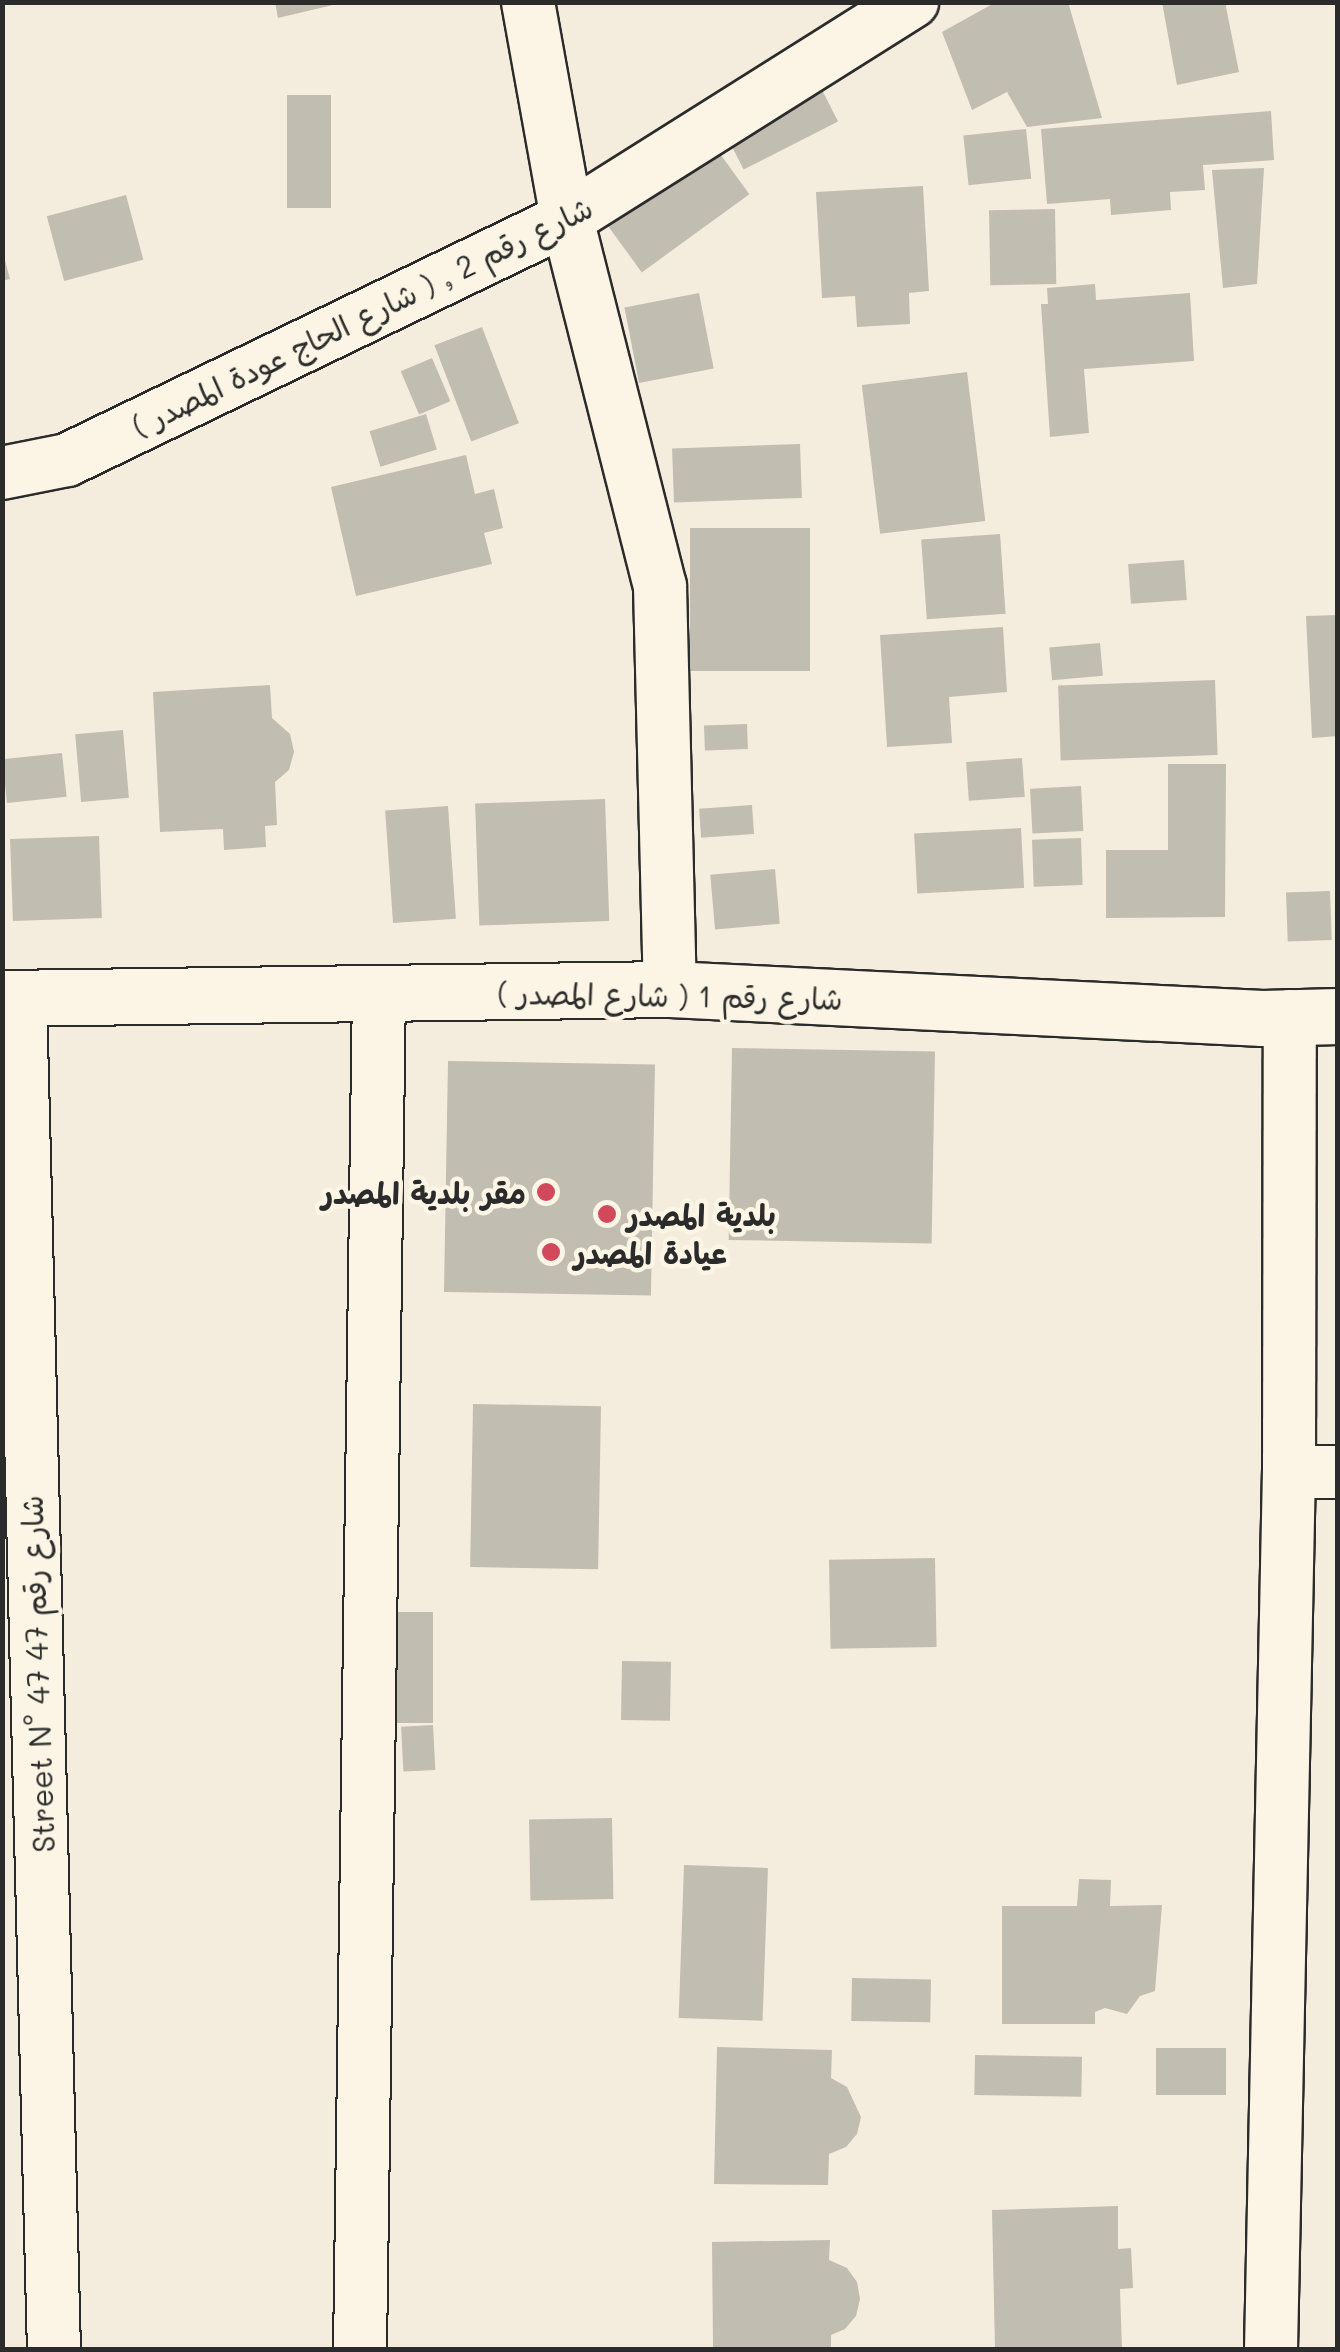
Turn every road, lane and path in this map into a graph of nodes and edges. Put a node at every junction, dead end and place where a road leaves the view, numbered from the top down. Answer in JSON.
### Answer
{"nodes":[{"id":1,"x":528,"y":2,"type":"edge"},
{"id":2,"x":912,"y":2,"type":"edge"},
{"id":3,"x":567,"y":220,"type":"junction"},
{"id":4,"x":2,"y":473,"type":"edge"},
{"id":5,"x":670,"y":989,"type":"junction"},
{"id":6,"x":379,"y":992,"type":"junction"},
{"id":7,"x":11,"y":998,"type":"edge"},
{"id":8,"x":1314,"y":1016,"type":"edge"},
{"id":9,"x":1314,"y":1472,"type":"edge"},
{"id":10,"x":54,"y":2350,"type":"edge"},
{"id":11,"x":360,"y":2350,"type":"edge"},
{"id":12,"x":1271,"y":2350,"type":"edge"}],
"edges":[{"from":1,"to":3,"type":"street"},
{"from":2,"to":3,"type":"street","name":"شارع رقم 2 , ( شارع الحاج عودة المصدر )"},
{"from":3,"to":4,"type":"street","name":"شارع رقم 2 , ( شارع الحاج عودة المصدر )"},
{"from":3,"to":5,"type":"street"},
{"from":5,"to":6,"type":"street","name":"شارع رقم 1 ( شارع المصدر )"},
{"from":5,"to":8,"type":"street","name":"شارع رقم 1 ( شارع المصدر )"},
{"from":6,"to":7,"type":"street","name":"شارع رقم 1 ( شارع المصدر )"},
{"from":6,"to":11,"type":"street"},
{"from":7,"to":10,"type":"street","name":"Street N° 47 شارع رقم 47"},
{"from":8,"to":9,"type":"street"},
{"from":9,"to":12,"type":"street"}]}
